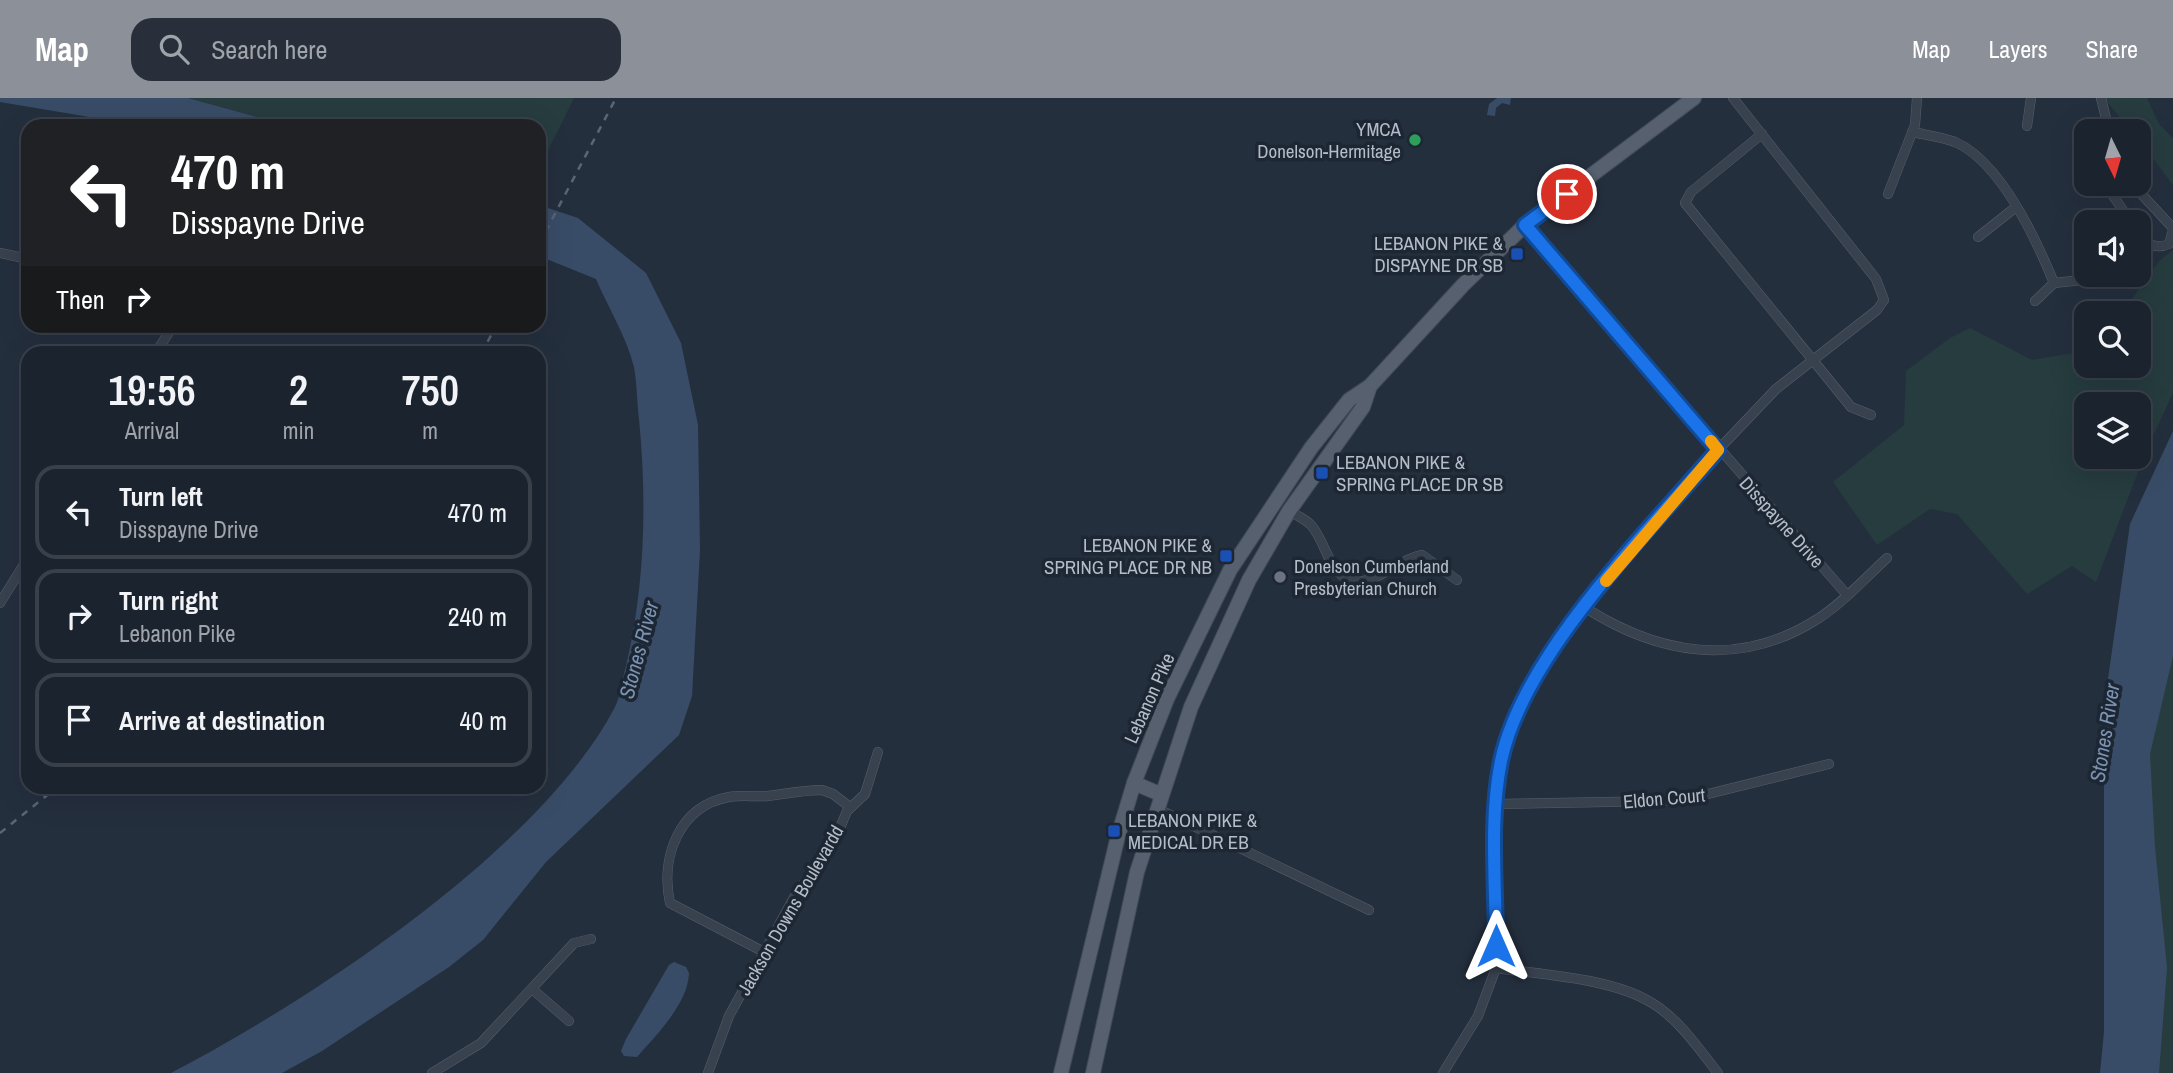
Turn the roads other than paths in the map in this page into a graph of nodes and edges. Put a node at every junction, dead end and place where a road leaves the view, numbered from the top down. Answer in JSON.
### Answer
{"nodes":[{"id":1,"x":1694,"y":98,"type":"edge"},
{"id":2,"x":1734,"y":98,"type":"edge"},
{"id":3,"x":1917,"y":98,"type":"edge"},
{"id":4,"x":2031,"y":98,"type":"edge"},
{"id":5,"x":2101,"y":98,"type":"edge"},
{"id":6,"x":2106,"y":119,"type":"edge"},
{"id":7,"x":2027,"y":126,"type":"dead end"},
{"id":8,"x":1912,"y":132,"type":"junction"},
{"id":9,"x":1762,"y":134,"type":"junction"},
{"id":10,"x":1888,"y":194,"type":"dead end"},
{"id":11,"x":2143,"y":196,"type":"edge"},
{"id":12,"x":2016,"y":207,"type":"junction"},
{"id":13,"x":1525,"y":225,"type":"junction"},
{"id":14,"x":2173,"y":229,"type":"edge"},
{"id":15,"x":1978,"y":237,"type":"dead end"},
{"id":16,"x":2151,"y":245,"type":"edge"},
{"id":17,"x":0,"y":253,"type":"edge"},
{"id":18,"x":21,"y":258,"type":"edge"},
{"id":19,"x":2074,"y":281,"type":"edge"},
{"id":20,"x":2054,"y":283,"type":"junction"},
{"id":21,"x":2035,"y":301,"type":"dead end"},
{"id":22,"x":1812,"y":360,"type":"junction"},
{"id":23,"x":1370,"y":386,"type":"junction"},
{"id":24,"x":1871,"y":415,"type":"dead end"},
{"id":25,"x":1718,"y":450,"type":"junction"},
{"id":26,"x":1289,"y":511,"type":"junction"},
{"id":27,"x":1887,"y":558,"type":"dead end"},
{"id":28,"x":21,"y":569,"type":"edge"},
{"id":29,"x":1457,"y":580,"type":"dead end"},
{"id":30,"x":1847,"y":595,"type":"junction"},
{"id":31,"x":1217,"y":598,"type":"junction"},
{"id":32,"x":0,"y":603,"type":"edge"},
{"id":33,"x":1584,"y":607,"type":"junction"},
{"id":34,"x":1236,"y":608,"type":"junction"},
{"id":35,"x":878,"y":752,"type":"dead end"},
{"id":36,"x":1829,"y":764,"type":"dead end"},
{"id":37,"x":1134,"y":783,"type":"junction"},
{"id":38,"x":1160,"y":794,"type":"junction"},
{"id":39,"x":1496,"y":804,"type":"junction"},
{"id":40,"x":850,"y":807,"type":"junction"},
{"id":41,"x":1156,"y":808,"type":"junction"},
{"id":42,"x":1369,"y":910,"type":"dead end"},
{"id":43,"x":591,"y":939,"type":"dead end"},
{"id":44,"x":764,"y":952,"type":"junction"},
{"id":45,"x":1496,"y":968,"type":"junction"},
{"id":46,"x":532,"y":989,"type":"junction"},
{"id":47,"x":569,"y":1021,"type":"dead end"},
{"id":48,"x":447,"y":1070,"type":"edge"},
{"id":49,"x":432,"y":1073,"type":"edge"},
{"id":50,"x":708,"y":1073,"type":"edge"},
{"id":51,"x":1060,"y":1073,"type":"edge"},
{"id":52,"x":1093,"y":1073,"type":"edge"},
{"id":53,"x":1443,"y":1073,"type":"edge"},
{"id":54,"x":1718,"y":1073,"type":"edge"}],
"edges":[{"from":1,"to":13,"type":"main road","name":"Lebanon Pike"},
{"from":2,"to":9,"type":"street"},
{"from":3,"to":8,"type":"street"},
{"from":4,"to":7,"type":"street"},
{"from":5,"to":6,"type":"street"},
{"from":8,"to":10,"type":"street"},
{"from":8,"to":12,"type":"street"},
{"from":9,"to":22,"type":"street"},
{"from":9,"to":22,"type":"street"},
{"from":11,"to":14,"type":"street"},
{"from":12,"to":15,"type":"street"},
{"from":12,"to":20,"type":"street"},
{"from":13,"to":23,"type":"main road","name":"Lebanon Pike"},
{"from":13,"to":25,"type":"street","name":"Disspayne Drive"},
{"from":14,"to":16,"type":"street"},
{"from":17,"to":18,"type":"street"},
{"from":19,"to":20,"type":"street"},
{"from":20,"to":21,"type":"street"},
{"from":22,"to":24,"type":"street"},
{"from":22,"to":25,"type":"street"},
{"from":23,"to":26,"type":"main road","name":"Lebanon Pike"},
{"from":23,"to":31,"type":"main road","name":"Lebanon Pike"},
{"from":25,"to":30,"type":"street","name":"Disspayne Drive"},
{"from":25,"to":33,"type":"street"},
{"from":26,"to":29,"type":"street"},
{"from":26,"to":34,"type":"main road","name":"Lebanon Pike"},
{"from":27,"to":30,"type":"street"},
{"from":28,"to":32,"type":"street"},
{"from":30,"to":33,"type":"street"},
{"from":31,"to":34,"type":"main road"},
{"from":31,"to":37,"type":"main road","name":"Lebanon Pike"},
{"from":33,"to":39,"type":"street"},
{"from":34,"to":38,"type":"main road","name":"Lebanon Pike"},
{"from":35,"to":40,"type":"street","name":"Jackson Downs Boulevardd"},
{"from":36,"to":39,"type":"street","name":"Eldon Court"},
{"from":37,"to":38,"type":"main road"},
{"from":37,"to":51,"type":"main road","name":"Lebanon Pike"},
{"from":38,"to":41,"type":"main road","name":"Lebanon Pike"},
{"from":39,"to":45,"type":"street"},
{"from":40,"to":44,"type":"street","name":"Jackson Downs Boulevardd"},
{"from":40,"to":44,"type":"street"},
{"from":41,"to":42,"type":"street"},
{"from":41,"to":52,"type":"main road","name":"Lebanon Pike"},
{"from":43,"to":46,"type":"street"},
{"from":44,"to":50,"type":"street","name":"Jackson Downs Boulevardd"},
{"from":45,"to":53,"type":"street"},
{"from":45,"to":54,"type":"street"},
{"from":46,"to":47,"type":"street"},
{"from":46,"to":48,"type":"street"},
{"from":48,"to":49,"type":"street"}]}
